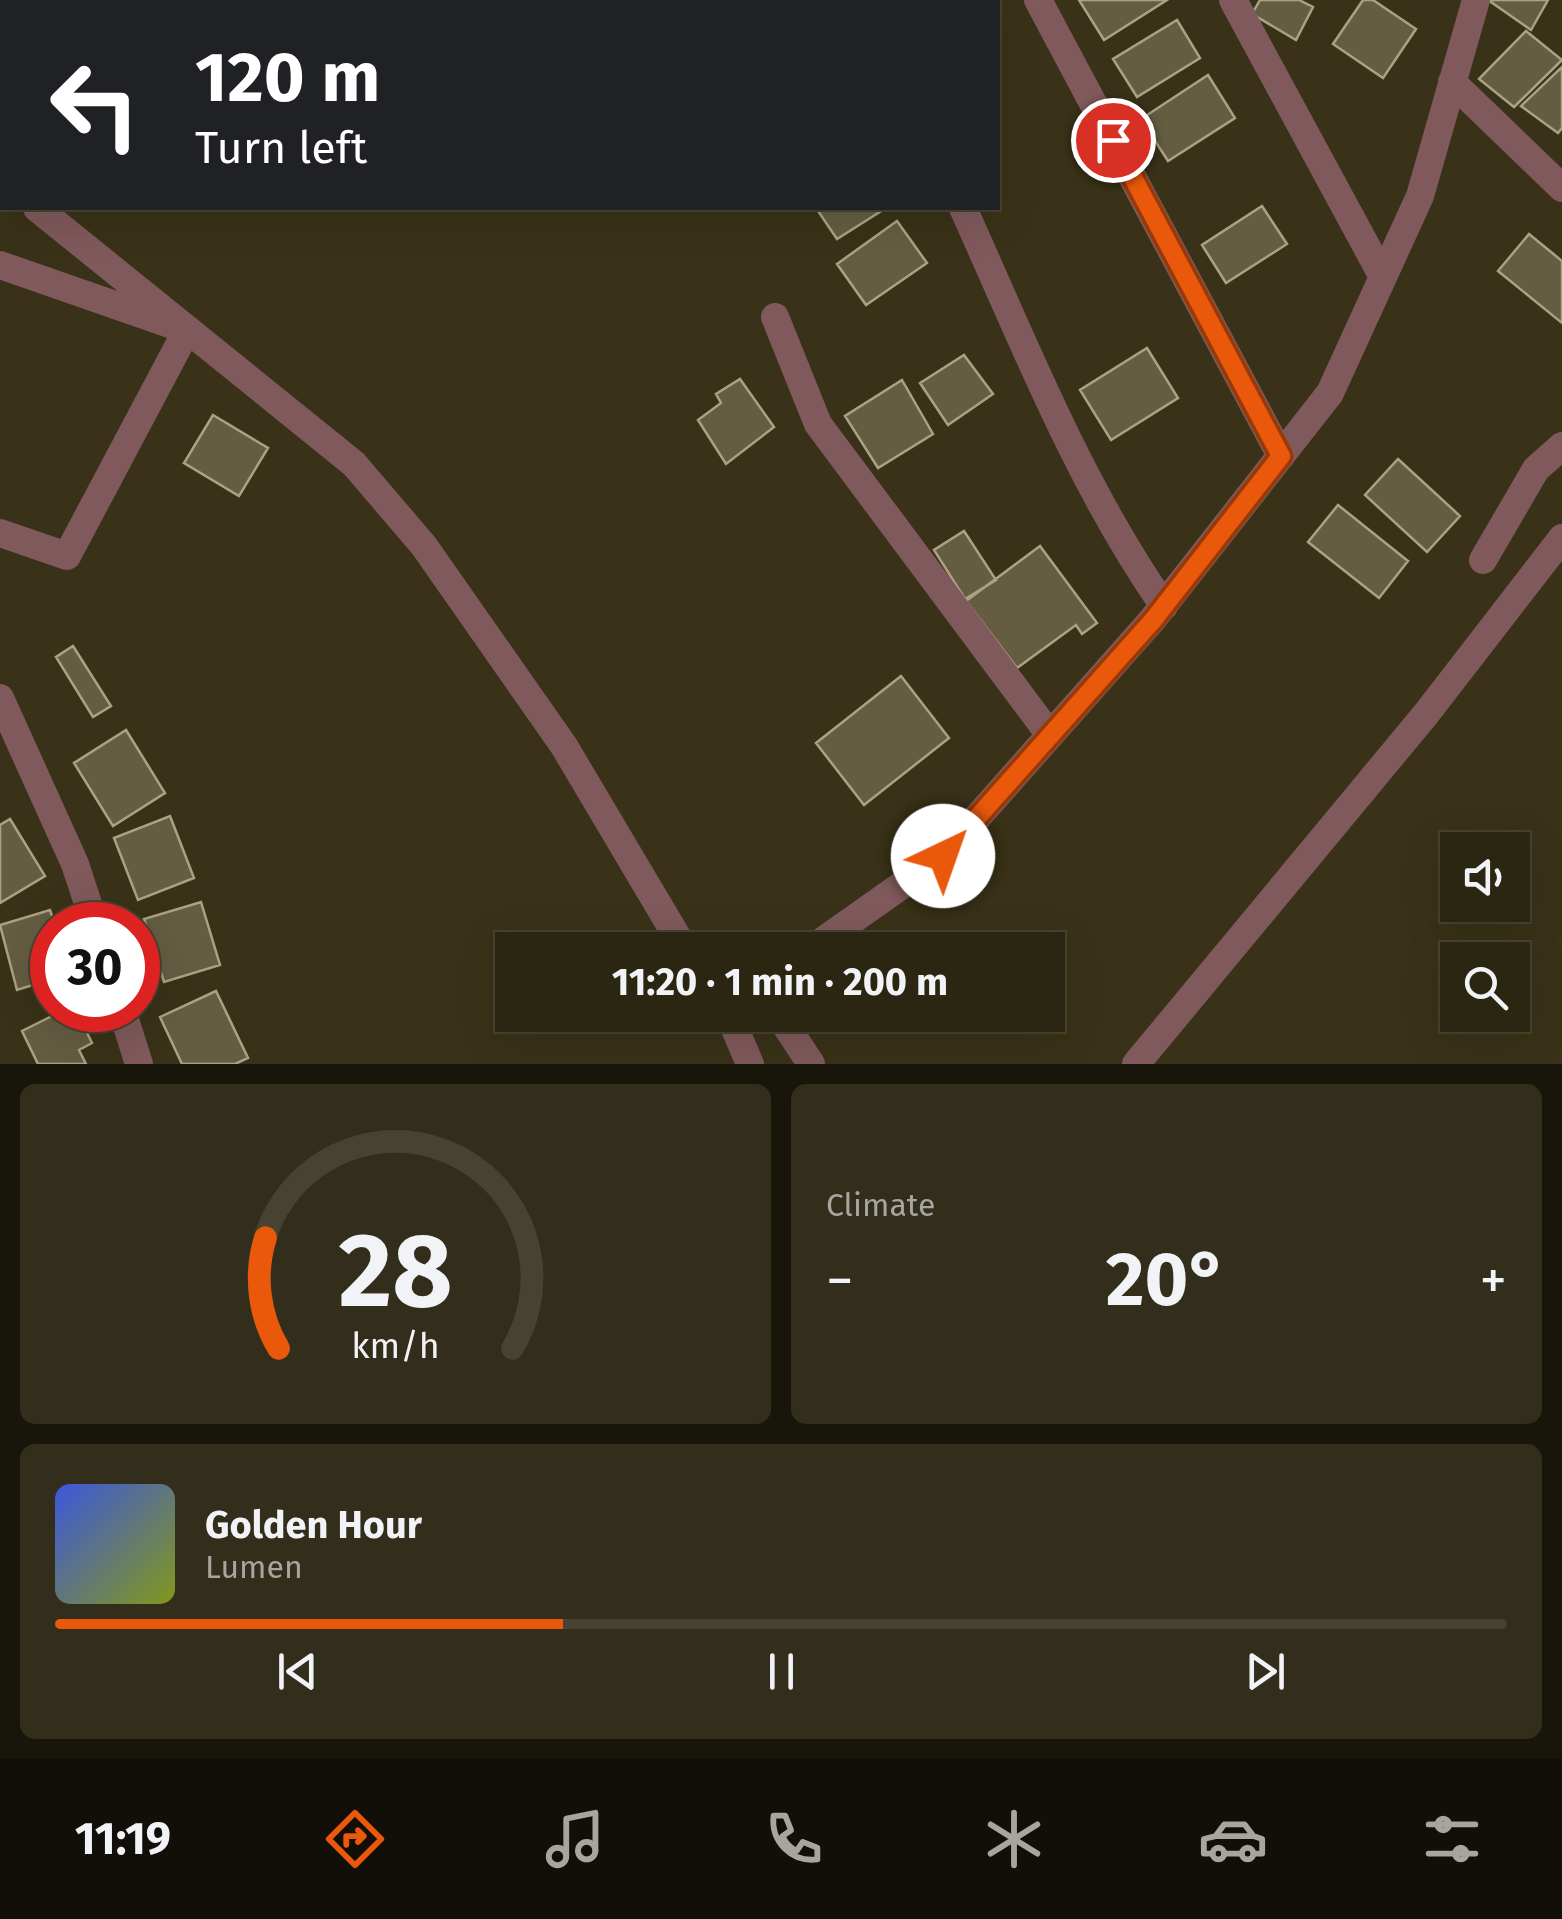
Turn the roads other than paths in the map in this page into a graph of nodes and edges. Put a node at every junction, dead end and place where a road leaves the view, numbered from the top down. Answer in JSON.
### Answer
{"nodes":[{"id":1,"x":1038,"y":0,"type":"edge"},
{"id":2,"x":1233,"y":0,"type":"edge"},
{"id":3,"x":1476,"y":0,"type":"edge"},
{"id":4,"x":1452,"y":82,"type":"junction"},
{"id":5,"x":1562,"y":188,"type":"edge"},
{"id":6,"x":42,"y":210,"type":"edge"},
{"id":7,"x":964,"y":210,"type":"edge"},
{"id":8,"x":0,"y":265,"type":"edge"},
{"id":9,"x":1383,"y":277,"type":"junction"},
{"id":10,"x":775,"y":317,"type":"dead end"},
{"id":11,"x":187,"y":330,"type":"junction"},
{"id":12,"x":1562,"y":446,"type":"edge"},
{"id":13,"x":1281,"y":456,"type":"junction"},
{"id":14,"x":0,"y":533,"type":"edge"},
{"id":15,"x":1562,"y":538,"type":"edge"},
{"id":16,"x":1483,"y":560,"type":"dead end"},
{"id":17,"x":1164,"y":606,"type":"junction"},
{"id":18,"x":0,"y":698,"type":"edge"},
{"id":19,"x":1050,"y":735,"type":"junction"},
{"id":20,"x":88,"y":902,"type":"edge"},
{"id":21,"x":674,"y":932,"type":"edge"},
{"id":22,"x":835,"y":932,"type":"edge"},
{"id":23,"x":129,"y":1032,"type":"edge"},
{"id":24,"x":736,"y":1032,"type":"edge"},
{"id":25,"x":789,"y":1032,"type":"edge"},
{"id":26,"x":139,"y":1064,"type":"edge"},
{"id":27,"x":750,"y":1064,"type":"edge"},
{"id":28,"x":810,"y":1064,"type":"edge"},
{"id":29,"x":1136,"y":1064,"type":"edge"}],
"edges":[{"from":1,"to":13,"type":"street"},
{"from":2,"to":9,"type":"street"},
{"from":3,"to":4,"type":"street"},
{"from":4,"to":5,"type":"street"},
{"from":4,"to":9,"type":"street"},
{"from":6,"to":11,"type":"street"},
{"from":7,"to":17,"type":"street"},
{"from":8,"to":11,"type":"street"},
{"from":9,"to":13,"type":"street"},
{"from":10,"to":19,"type":"street"},
{"from":11,"to":14,"type":"street"},
{"from":11,"to":21,"type":"street"},
{"from":12,"to":16,"type":"street"},
{"from":13,"to":17,"type":"street"},
{"from":15,"to":29,"type":"street"},
{"from":17,"to":19,"type":"street"},
{"from":18,"to":20,"type":"street"},
{"from":19,"to":22,"type":"street"},
{"from":23,"to":26,"type":"street"},
{"from":24,"to":27,"type":"street"},
{"from":25,"to":28,"type":"street"}]}
